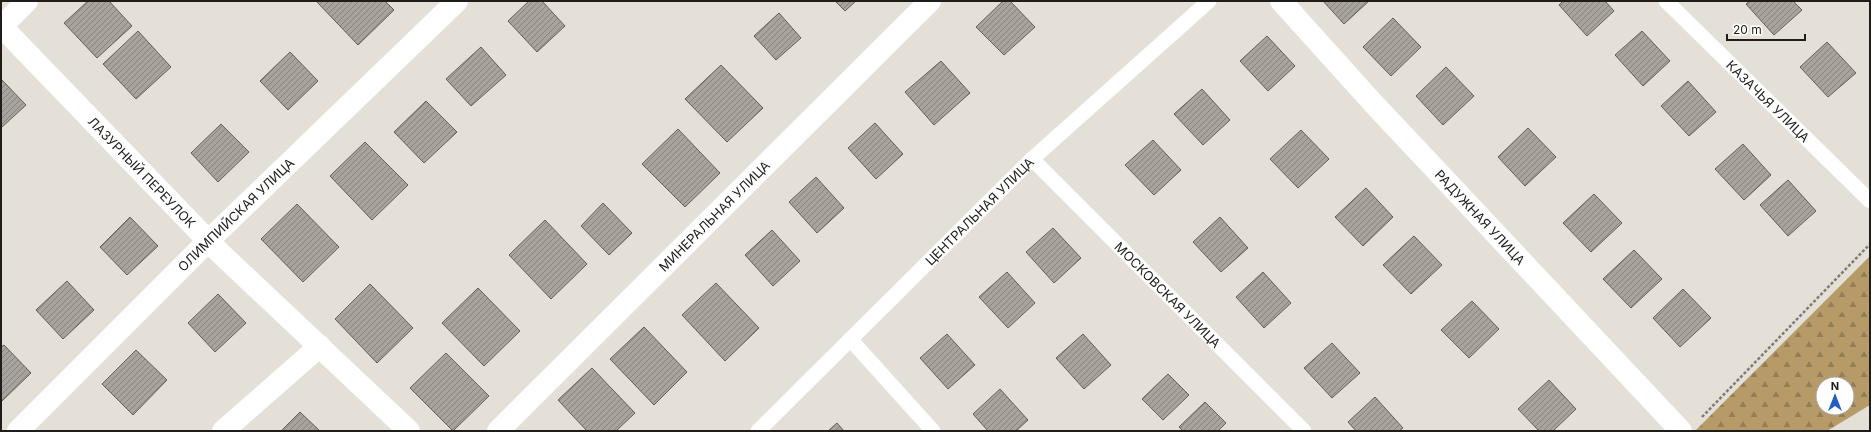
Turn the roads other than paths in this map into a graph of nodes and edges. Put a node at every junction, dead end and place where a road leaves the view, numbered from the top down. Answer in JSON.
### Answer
{"nodes":[{"id":1,"x":27,"y":1,"type":"edge"},
{"id":2,"x":457,"y":1,"type":"edge"},
{"id":3,"x":930,"y":1,"type":"edge"},
{"id":4,"x":1209,"y":1,"type":"edge"},
{"id":5,"x":1281,"y":1,"type":"edge"},
{"id":6,"x":1666,"y":1,"type":"edge"},
{"id":7,"x":1,"y":26,"type":"edge"},
{"id":8,"x":1032,"y":159,"type":"junction"},
{"id":9,"x":1870,"y":201,"type":"edge"},
{"id":10,"x":208,"y":241,"type":"junction"},
{"id":11,"x":850,"y":339,"type":"junction"},
{"id":12,"x":320,"y":346,"type":"junction"},
{"id":13,"x":18,"y":431,"type":"edge"},
{"id":14,"x":223,"y":431,"type":"edge"},
{"id":15,"x":409,"y":431,"type":"edge"},
{"id":16,"x":498,"y":431,"type":"edge"},
{"id":17,"x":758,"y":431,"type":"edge"},
{"id":18,"x":933,"y":431,"type":"edge"},
{"id":19,"x":1304,"y":431,"type":"edge"},
{"id":20,"x":1681,"y":431,"type":"edge"}],
"edges":[{"from":1,"to":7,"type":"street"},
{"from":2,"to":10,"type":"street","name":"ОЛИМПИЙСКАЯ УЛИЦА"},
{"from":3,"to":16,"type":"street","name":"МИНЕРАЛЬНАЯ УЛИЦА"},
{"from":4,"to":8,"type":"lane","name":"ЦЕНТРАЛЬНАЯ УЛИЦА"},
{"from":5,"to":20,"type":"street","name":"РАДУЖНАЯ УЛИЦА"},
{"from":6,"to":9,"type":"lane","name":"КАЗАЧЬЯ УЛИЦА"},
{"from":7,"to":10,"type":"street","name":"ЛАЗУРНЫЙ ПЕРЕУЛОК"},
{"from":8,"to":11,"type":"lane","name":"ЦЕНТРАЛЬНАЯ УЛИЦА"},
{"from":8,"to":19,"type":"lane","name":"МОСКОВСКАЯ УЛИЦА"},
{"from":10,"to":12,"type":"street","name":"ЛАЗУРНЫЙ ПЕРЕУЛОК"},
{"from":10,"to":13,"type":"street","name":"ОЛИМПИЙСКАЯ УЛИЦА"},
{"from":11,"to":17,"type":"lane","name":"ЦЕНТРАЛЬНАЯ УЛИЦА"},
{"from":11,"to":18,"type":"lane"},
{"from":12,"to":14,"type":"street"},
{"from":12,"to":15,"type":"street","name":"ЛАЗУРНЫЙ ПЕРЕУЛОК"}]}
